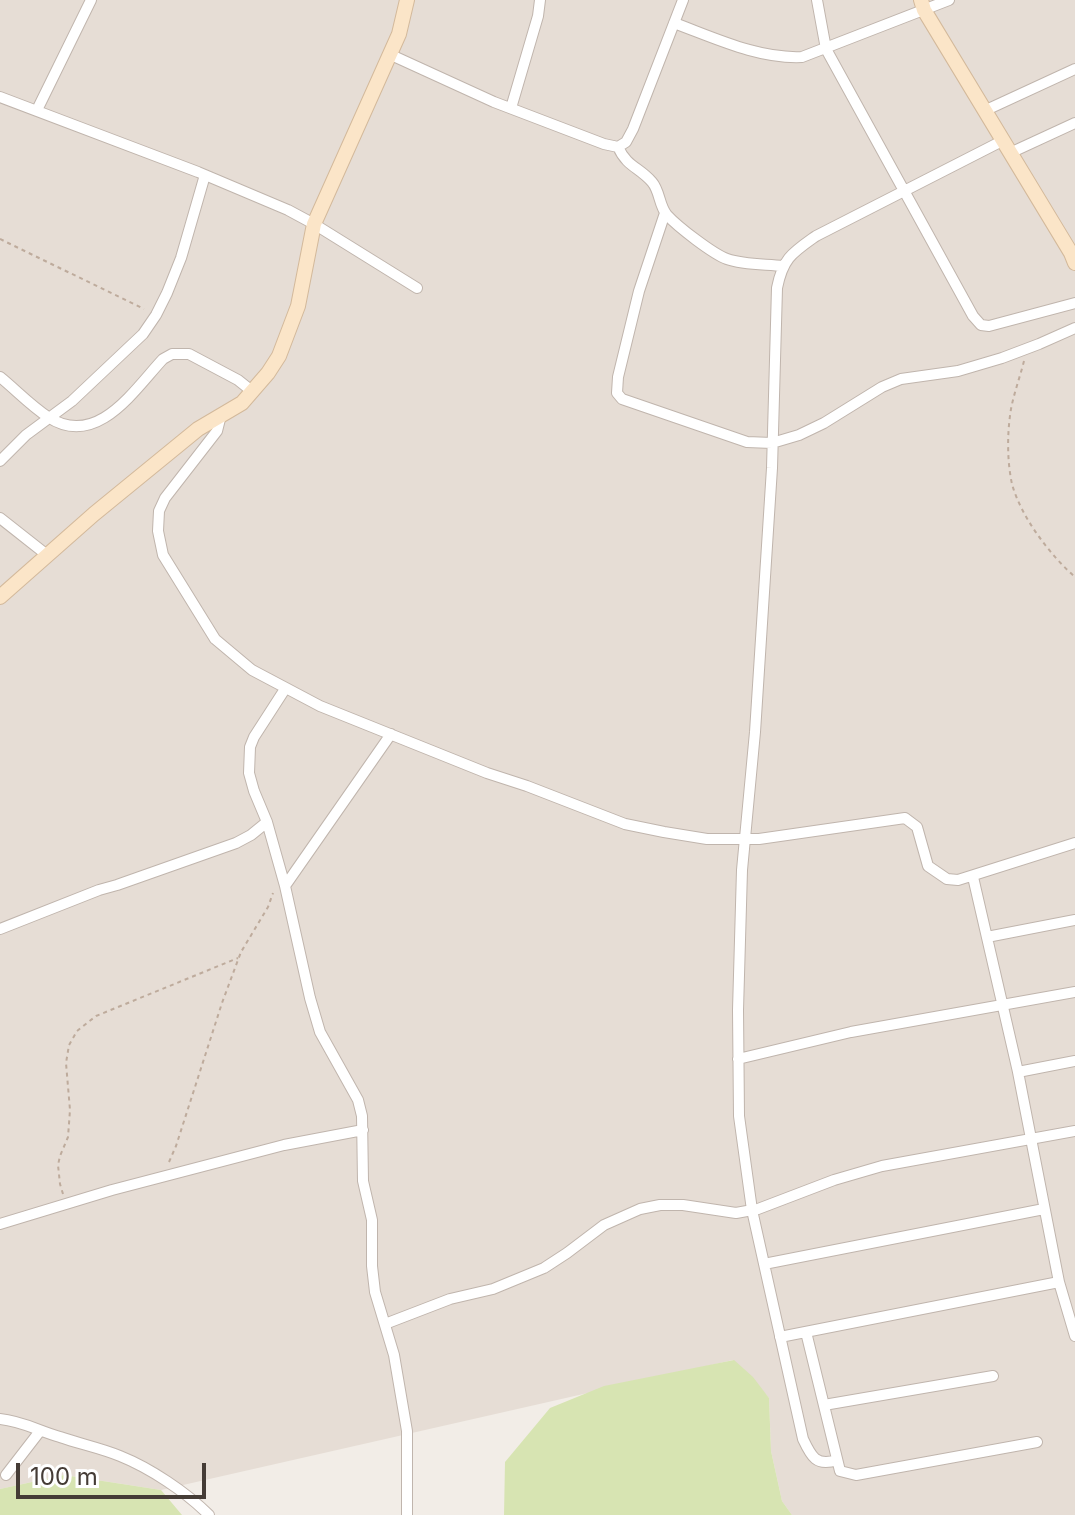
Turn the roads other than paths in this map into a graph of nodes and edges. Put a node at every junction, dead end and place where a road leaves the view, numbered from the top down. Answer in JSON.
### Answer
{"nodes":[{"id":1,"x":91,"y":0,"type":"edge"},
{"id":2,"x":407,"y":0,"type":"edge"},
{"id":3,"x":540,"y":0,"type":"edge"},
{"id":4,"x":683,"y":0,"type":"edge"},
{"id":5,"x":817,"y":0,"type":"edge"},
{"id":6,"x":949,"y":0,"type":"edge"},
{"id":7,"x":922,"y":5,"type":"edge"},
{"id":8,"x":674,"y":23,"type":"junction"},
{"id":9,"x":826,"y":49,"type":"junction"},
{"id":10,"x":389,"y":54,"type":"junction"},
{"id":11,"x":1075,"y":69,"type":"edge"},
{"id":12,"x":0,"y":97,"type":"edge"},
{"id":13,"x":511,"y":108,"type":"junction"},
{"id":14,"x":37,"y":110,"type":"junction"},
{"id":15,"x":984,"y":111,"type":"junction"},
{"id":16,"x":1075,"y":123,"type":"edge"},
{"id":17,"x":618,"y":147,"type":"junction"},
{"id":18,"x":1006,"y":147,"type":"junction"},
{"id":19,"x":205,"y":175,"type":"junction"},
{"id":20,"x":904,"y":191,"type":"junction"},
{"id":21,"x":665,"y":213,"type":"junction"},
{"id":22,"x":314,"y":224,"type":"junction"},
{"id":23,"x":1075,"y":263,"type":"edge"},
{"id":24,"x":783,"y":266,"type":"junction"},
{"id":25,"x":417,"y":288,"type":"dead end"},
{"id":26,"x":1075,"y":303,"type":"edge"},
{"id":27,"x":1075,"y":328,"type":"edge"},
{"id":28,"x":0,"y":377,"type":"edge"},
{"id":29,"x":253,"y":392,"type":"junction"},
{"id":30,"x":221,"y":415,"type":"junction"},
{"id":31,"x":49,"y":418,"type":"junction"},
{"id":32,"x":772,"y":443,"type":"junction"},
{"id":33,"x":0,"y":461,"type":"edge"},
{"id":34,"x":0,"y":518,"type":"edge"},
{"id":35,"x":47,"y":555,"type":"junction"},
{"id":36,"x":0,"y":597,"type":"edge"},
{"id":37,"x":285,"y":689,"type":"junction"},
{"id":38,"x":391,"y":734,"type":"junction"},
{"id":39,"x":267,"y":822,"type":"junction"},
{"id":40,"x":746,"y":839,"type":"junction"},
{"id":41,"x":1075,"y":843,"type":"edge"},
{"id":42,"x":973,"y":877,"type":"junction"},
{"id":43,"x":285,"y":886,"type":"junction"},
{"id":44,"x":1075,"y":920,"type":"edge"},
{"id":45,"x":0,"y":929,"type":"edge"},
{"id":46,"x":987,"y":937,"type":"junction"},
{"id":47,"x":1075,"y":992,"type":"edge"},
{"id":48,"x":1002,"y":1005,"type":"junction"},
{"id":49,"x":738,"y":1059,"type":"junction"},
{"id":50,"x":1075,"y":1061,"type":"edge"},
{"id":51,"x":1018,"y":1072,"type":"junction"},
{"id":52,"x":363,"y":1130,"type":"junction"},
{"id":53,"x":1075,"y":1131,"type":"edge"},
{"id":54,"x":1031,"y":1139,"type":"junction"},
{"id":55,"x":1044,"y":1209,"type":"junction"},
{"id":56,"x":752,"y":1210,"type":"junction"},
{"id":57,"x":0,"y":1224,"type":"edge"},
{"id":58,"x":764,"y":1264,"type":"junction"},
{"id":59,"x":1059,"y":1282,"type":"junction"},
{"id":60,"x":385,"y":1324,"type":"junction"},
{"id":61,"x":806,"y":1332,"type":"junction"},
{"id":62,"x":1075,"y":1336,"type":"edge"},
{"id":63,"x":780,"y":1337,"type":"junction"},
{"id":64,"x":993,"y":1376,"type":"dead end"},
{"id":65,"x":824,"y":1405,"type":"junction"},
{"id":66,"x":0,"y":1419,"type":"edge"},
{"id":67,"x":40,"y":1431,"type":"junction"},
{"id":68,"x":1037,"y":1442,"type":"dead end"},
{"id":69,"x":837,"y":1460,"type":"junction"},
{"id":70,"x":6,"y":1475,"type":"dead end"},
{"id":71,"x":209,"y":1515,"type":"edge"},
{"id":72,"x":407,"y":1515,"type":"edge"}],
"edges":[{"from":1,"to":14,"type":"street"},
{"from":2,"to":10,"type":"street"},
{"from":3,"to":13,"type":"street"},
{"from":4,"to":8,"type":"street"},
{"from":5,"to":9,"type":"street"},
{"from":6,"to":7,"type":"street"},
{"from":7,"to":9,"type":"street"},
{"from":7,"to":15,"type":"street"},
{"from":8,"to":9,"type":"street"},
{"from":8,"to":17,"type":"street"},
{"from":9,"to":20,"type":"street"},
{"from":10,"to":13,"type":"street"},
{"from":10,"to":22,"type":"street"},
{"from":11,"to":15,"type":"street"},
{"from":12,"to":14,"type":"street"},
{"from":13,"to":17,"type":"street"},
{"from":14,"to":19,"type":"street"},
{"from":15,"to":18,"type":"street"},
{"from":16,"to":18,"type":"street"},
{"from":17,"to":21,"type":"street"},
{"from":18,"to":20,"type":"street"},
{"from":18,"to":23,"type":"street"},
{"from":19,"to":22,"type":"street"},
{"from":19,"to":31,"type":"street"},
{"from":20,"to":24,"type":"street"},
{"from":20,"to":26,"type":"street"},
{"from":21,"to":24,"type":"street"},
{"from":21,"to":32,"type":"street"},
{"from":22,"to":25,"type":"street"},
{"from":22,"to":29,"type":"street"},
{"from":24,"to":32,"type":"street"},
{"from":27,"to":32,"type":"street"},
{"from":28,"to":31,"type":"street"},
{"from":29,"to":30,"type":"street"},
{"from":29,"to":31,"type":"street"},
{"from":30,"to":35,"type":"street"},
{"from":30,"to":37,"type":"street"},
{"from":31,"to":33,"type":"street"},
{"from":32,"to":40,"type":"street"},
{"from":34,"to":35,"type":"street"},
{"from":35,"to":36,"type":"street"},
{"from":37,"to":38,"type":"street"},
{"from":37,"to":39,"type":"street"},
{"from":38,"to":40,"type":"street"},
{"from":38,"to":43,"type":"street"},
{"from":39,"to":43,"type":"street"},
{"from":39,"to":45,"type":"street"},
{"from":40,"to":42,"type":"street"},
{"from":40,"to":49,"type":"street"},
{"from":41,"to":42,"type":"street"},
{"from":42,"to":46,"type":"street"},
{"from":43,"to":52,"type":"street"},
{"from":44,"to":46,"type":"street"},
{"from":46,"to":48,"type":"street"},
{"from":47,"to":48,"type":"street"},
{"from":48,"to":49,"type":"street"},
{"from":48,"to":51,"type":"street"},
{"from":49,"to":56,"type":"street"},
{"from":50,"to":51,"type":"street"},
{"from":51,"to":54,"type":"street"},
{"from":52,"to":57,"type":"street"},
{"from":52,"to":60,"type":"street"},
{"from":53,"to":54,"type":"street"},
{"from":54,"to":55,"type":"street"},
{"from":54,"to":56,"type":"street"},
{"from":55,"to":58,"type":"street"},
{"from":55,"to":59,"type":"street"},
{"from":56,"to":58,"type":"street"},
{"from":56,"to":60,"type":"street"},
{"from":58,"to":63,"type":"street"},
{"from":59,"to":61,"type":"street"},
{"from":59,"to":62,"type":"street"},
{"from":60,"to":72,"type":"street"},
{"from":61,"to":63,"type":"street"},
{"from":61,"to":65,"type":"street"},
{"from":63,"to":69,"type":"street"},
{"from":64,"to":65,"type":"street"},
{"from":65,"to":69,"type":"street"},
{"from":66,"to":67,"type":"street"},
{"from":67,"to":70,"type":"street"},
{"from":67,"to":71,"type":"street"},
{"from":68,"to":69,"type":"street"}]}
